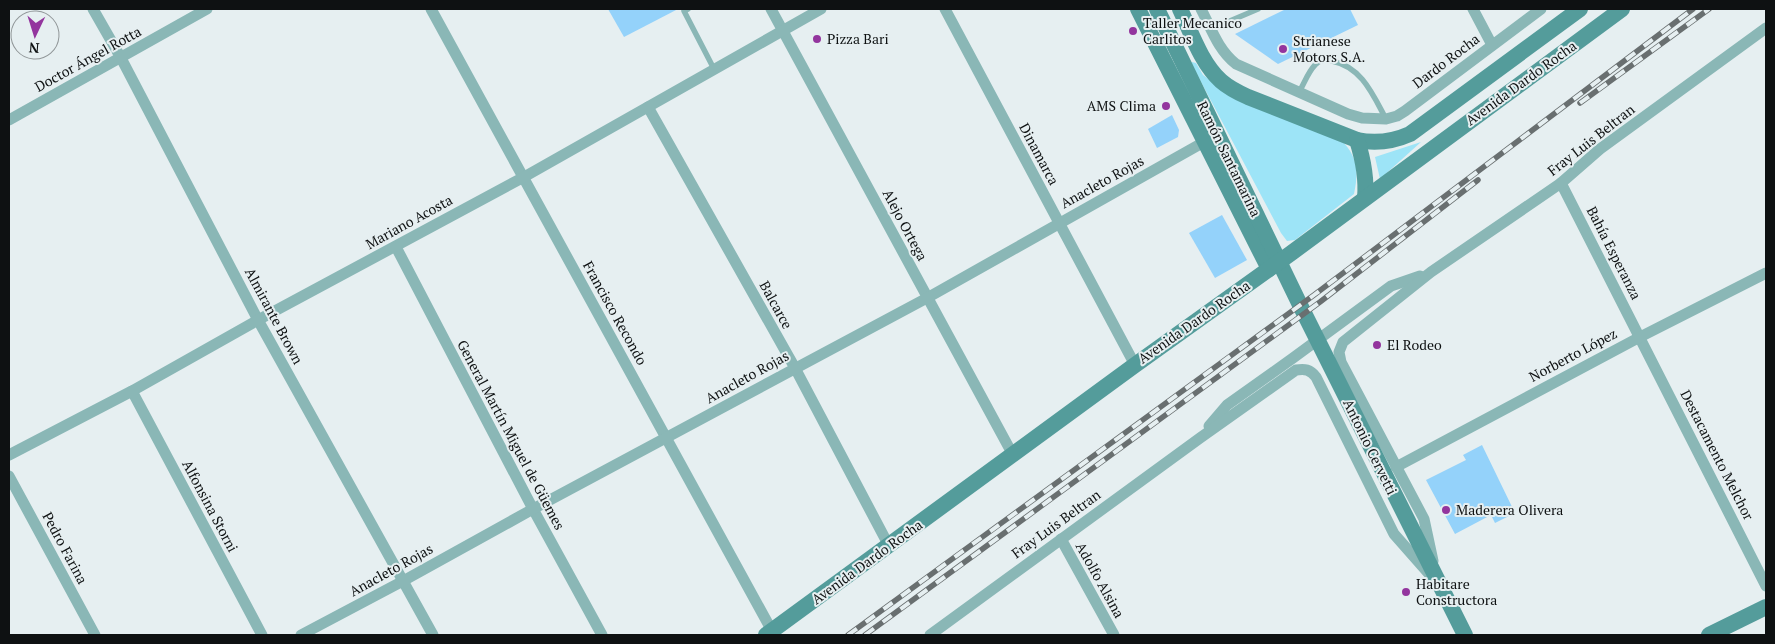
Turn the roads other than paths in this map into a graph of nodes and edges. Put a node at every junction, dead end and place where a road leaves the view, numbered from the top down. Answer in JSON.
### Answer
{"nodes":[{"id":1,"x":93,"y":9,"type":"edge"},
{"id":2,"x":207,"y":9,"type":"edge"},
{"id":3,"x":431,"y":9,"type":"edge"},
{"id":4,"x":688,"y":9,"type":"edge"},
{"id":5,"x":771,"y":9,"type":"edge"},
{"id":6,"x":821,"y":9,"type":"edge"},
{"id":7,"x":945,"y":9,"type":"edge"},
{"id":8,"x":1138,"y":9,"type":"edge"},
{"id":9,"x":1157,"y":9,"type":"edge"},
{"id":10,"x":1180,"y":9,"type":"edge"},
{"id":11,"x":1201,"y":9,"type":"edge"},
{"id":12,"x":1258,"y":9,"type":"edge"},
{"id":13,"x":1474,"y":9,"type":"edge"},
{"id":14,"x":1541,"y":9,"type":"edge"},
{"id":15,"x":1580,"y":9,"type":"edge"},
{"id":16,"x":1622,"y":9,"type":"edge"},
{"id":17,"x":1766,"y":28,"type":"edge"},
{"id":18,"x":1211,"y":29,"type":"junction"},
{"id":19,"x":782,"y":30,"type":"junction"},
{"id":20,"x":1492,"y":45,"type":"junction"},
{"id":21,"x":121,"y":58,"type":"junction"},
{"id":22,"x":714,"y":69,"type":"junction"},
{"id":23,"x":1299,"y":92,"type":"junction"},
{"id":24,"x":648,"y":106,"type":"junction"},
{"id":25,"x":1386,"y":119,"type":"junction"},
{"id":26,"x":9,"y":120,"type":"edge"},
{"id":27,"x":1357,"y":140,"type":"junction"},
{"id":28,"x":1204,"y":142,"type":"junction"},
{"id":29,"x":524,"y":177,"type":"junction"},
{"id":30,"x":1561,"y":183,"type":"junction"},
{"id":31,"x":1365,"y":198,"type":"junction"},
{"id":32,"x":1059,"y":224,"type":"junction"},
{"id":33,"x":396,"y":247,"type":"junction"},
{"id":34,"x":1269,"y":269,"type":"junction"},
{"id":35,"x":1431,"y":272,"type":"junction"},
{"id":36,"x":1766,"y":273,"type":"edge"},
{"id":37,"x":927,"y":298,"type":"junction"},
{"id":38,"x":1302,"y":309,"type":"joint"},
{"id":39,"x":258,"y":320,"type":"junction"},
{"id":40,"x":1640,"y":337,"type":"junction"},
{"id":41,"x":1343,"y":342,"type":"joint"},
{"id":42,"x":1135,"y":365,"type":"junction"},
{"id":43,"x":794,"y":368,"type":"junction"},
{"id":44,"x":1306,"y":369,"type":"joint"},
{"id":45,"x":132,"y":391,"type":"junction"},
{"id":46,"x":666,"y":438,"type":"junction"},
{"id":47,"x":1200,"y":438,"type":"junction"},
{"id":48,"x":9,"y":455,"type":"edge"},
{"id":49,"x":1012,"y":455,"type":"junction"},
{"id":50,"x":1396,"y":467,"type":"junction"},
{"id":51,"x":9,"y":476,"type":"edge"},
{"id":52,"x":532,"y":508,"type":"junction"},
{"id":53,"x":1061,"y":539,"type":"junction"},
{"id":54,"x":889,"y":546,"type":"junction"},
{"id":55,"x":403,"y":581,"type":"junction"},
{"id":56,"x":1438,"y":585,"type":"junction"},
{"id":57,"x":1766,"y":586,"type":"edge"},
{"id":58,"x":1766,"y":607,"type":"edge"},
{"id":59,"x":769,"y":633,"type":"edge"},
{"id":60,"x":95,"y":635,"type":"edge"},
{"id":61,"x":262,"y":635,"type":"edge"},
{"id":62,"x":301,"y":635,"type":"edge"},
{"id":63,"x":433,"y":635,"type":"edge"},
{"id":64,"x":602,"y":635,"type":"edge"},
{"id":65,"x":930,"y":635,"type":"edge"},
{"id":66,"x":1114,"y":635,"type":"edge"},
{"id":67,"x":1464,"y":635,"type":"edge"},
{"id":68,"x":1709,"y":635,"type":"edge"}],
"edges":[{"from":1,"to":21,"type":"street","name":"Almirante Brown"},
{"from":2,"to":21,"type":"street","name":"Doctor Ángel Rotta"},
{"from":3,"to":29,"type":"street","name":"Francisco Recondo"},
{"from":4,"to":22,"type":"lane"},
{"from":5,"to":19,"type":"street","name":"Alejo Ortega"},
{"from":6,"to":19,"type":"street","name":"Mariano Acosta"},
{"from":7,"to":32,"type":"street","name":"Dinamarca"},
{"from":8,"to":28,"type":"main road","name":"Ramón Santamarina"},
{"from":9,"to":38,"type":"main road","name":"Ramón Santamarina"},
{"from":10,"to":27,"type":"main road"},
{"from":11,"to":18,"type":"street"},
{"from":12,"to":18,"type":"lane"},
{"from":13,"to":20,"type":"street"},
{"from":14,"to":20,"type":"street","name":"Dardo Rocha"},
{"from":15,"to":27,"type":"main road","name":"Avenida Dardo Rocha"},
{"from":16,"to":31,"type":"main road","name":"Avenida Dardo Rocha"},
{"from":17,"to":30,"type":"street","name":"Fray Luis Beltran"},
{"from":18,"to":23,"type":"street"},
{"from":19,"to":22,"type":"street","name":"Mariano Acosta"},
{"from":19,"to":37,"type":"street","name":"Alejo Ortega"},
{"from":20,"to":25,"type":"street","name":"Dardo Rocha"},
{"from":21,"to":26,"type":"street","name":"Doctor Ángel Rotta"},
{"from":21,"to":39,"type":"street","name":"Almirante Brown"},
{"from":22,"to":24,"type":"street","name":"Mariano Acosta"},
{"from":23,"to":25,"type":"street","name":"Dardo Rocha"},
{"from":23,"to":25,"type":"lane"},
{"from":24,"to":29,"type":"street","name":"Mariano Acosta"},
{"from":24,"to":43,"type":"street","name":"Balcarce"},
{"from":27,"to":31,"type":"main road"},
{"from":28,"to":32,"type":"street","name":"Anacleto Rojas"},
{"from":28,"to":34,"type":"main road","name":"Ramón Santamarina"},
{"from":29,"to":33,"type":"street","name":"Mariano Acosta"},
{"from":29,"to":46,"type":"street","name":"Francisco Recondo"},
{"from":30,"to":35,"type":"street","name":"Fray Luis Beltran"},
{"from":30,"to":40,"type":"street","name":"Bahía Esperanza"},
{"from":31,"to":34,"type":"main road","name":"Avenida Dardo Rocha"},
{"from":32,"to":37,"type":"street","name":"Anacleto Rojas"},
{"from":32,"to":42,"type":"street","name":"Dinamarca"},
{"from":33,"to":39,"type":"street","name":"Mariano Acosta"},
{"from":33,"to":52,"type":"street","name":"General Martín Miguel de Güemes"},
{"from":34,"to":42,"type":"main road","name":"Avenida Dardo Rocha"},
{"from":35,"to":41,"type":"street","name":"Fray Luis Beltran"},
{"from":35,"to":47,"type":"street","name":"Fray Luis Beltran"},
{"from":36,"to":40,"type":"street","name":"Norberto López"},
{"from":37,"to":43,"type":"street","name":"Anacleto Rojas"},
{"from":37,"to":49,"type":"street","name":"Alejo Ortega"},
{"from":38,"to":56,"type":"main road","name":"Antonio Cervetti"},
{"from":39,"to":45,"type":"street","name":"Mariano Acosta"},
{"from":39,"to":55,"type":"street","name":"Almirante Brown"},
{"from":40,"to":50,"type":"street","name":"Norberto López"},
{"from":40,"to":57,"type":"street","name":"Destacamento Melchor"},
{"from":41,"to":50,"type":"street","name":"Antonio Cervetti"},
{"from":42,"to":49,"type":"main road","name":"Avenida Dardo Rocha"},
{"from":43,"to":46,"type":"street","name":"Anacleto Rojas"},
{"from":43,"to":54,"type":"street","name":"Balcarce"},
{"from":44,"to":47,"type":"street","name":"Fray Luis Beltran"},
{"from":44,"to":56,"type":"street","name":"Antonio Cervetti"},
{"from":45,"to":48,"type":"street","name":"Mariano Acosta"},
{"from":45,"to":61,"type":"street","name":"Alfonsina Storni"},
{"from":46,"to":52,"type":"street","name":"Anacleto Rojas"},
{"from":46,"to":59,"type":"street","name":"Francisco Recondo"},
{"from":47,"to":53,"type":"street","name":"Fray Luis Beltran"},
{"from":49,"to":54,"type":"main road","name":"Avenida Dardo Rocha"},
{"from":50,"to":56,"type":"street","name":"Antonio Cervetti"},
{"from":51,"to":60,"type":"street","name":"Pedro Farina"},
{"from":52,"to":55,"type":"street","name":"Anacleto Rojas"},
{"from":52,"to":64,"type":"street","name":"General Martín Miguel de Güemes"},
{"from":53,"to":65,"type":"street","name":"Fray Luis Beltran"},
{"from":53,"to":66,"type":"street","name":"Adolfo Alsina"},
{"from":54,"to":59,"type":"main road","name":"Avenida Dardo Rocha"},
{"from":55,"to":62,"type":"street","name":"Anacleto Rojas"},
{"from":55,"to":63,"type":"street","name":"Almirante Brown"},
{"from":56,"to":67,"type":"main road","name":"Antonio Cervetti"},
{"from":58,"to":68,"type":"main road"}]}
